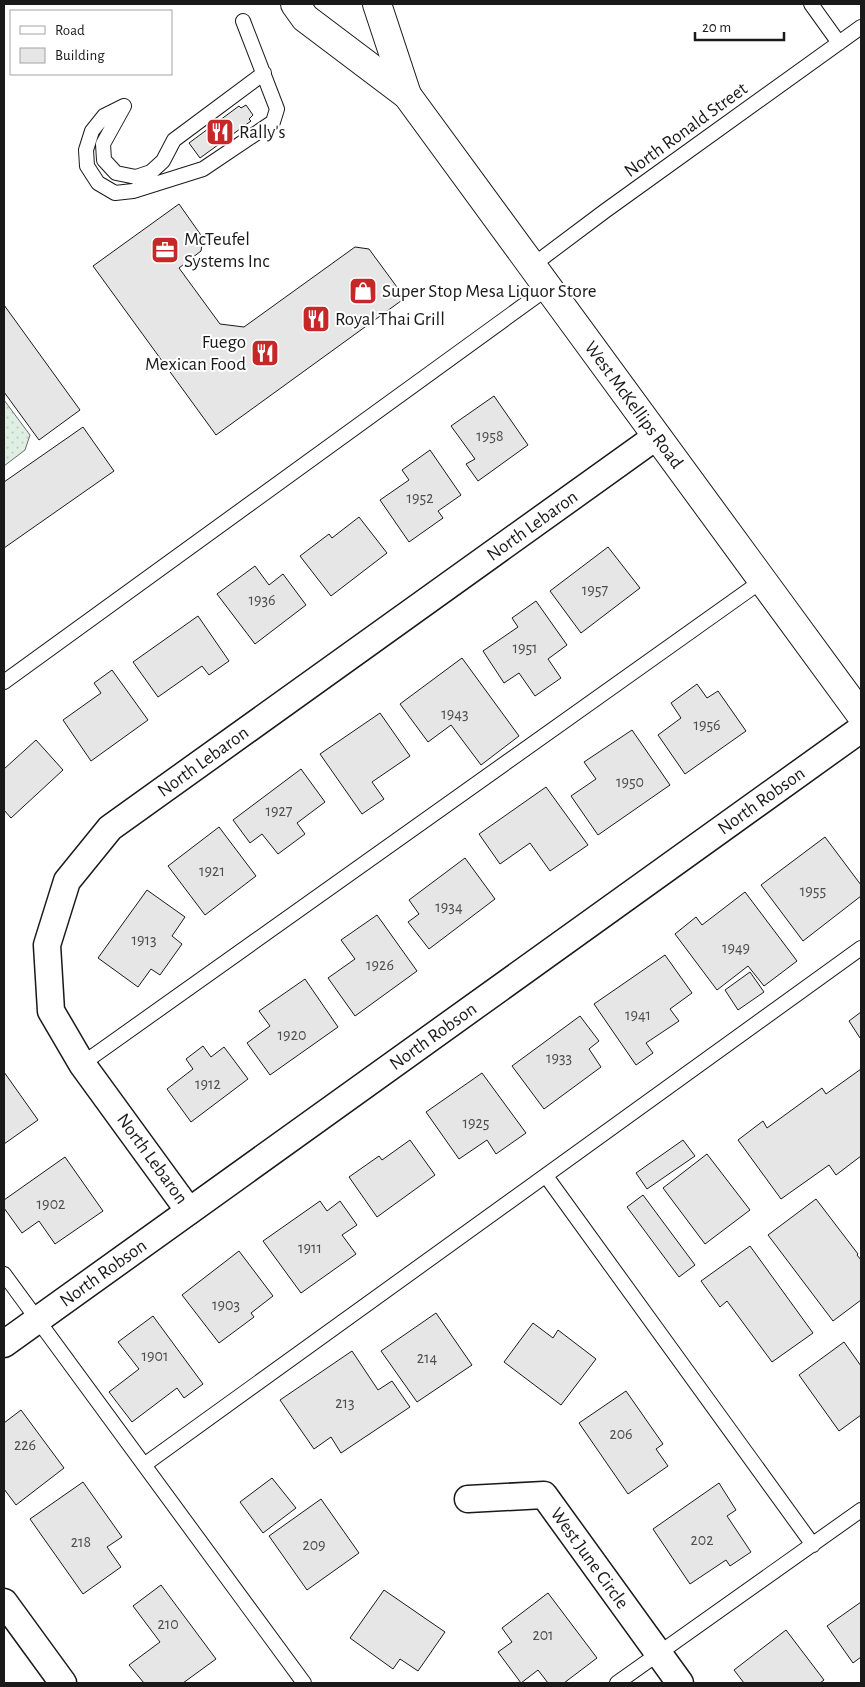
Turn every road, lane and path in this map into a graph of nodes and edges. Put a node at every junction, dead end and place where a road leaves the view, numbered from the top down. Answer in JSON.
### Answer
{"nodes":[{"id":1,"x":295,"y":4,"type":"edge"},
{"id":2,"x":377,"y":4,"type":"edge"},
{"id":3,"x":811,"y":4,"type":"edge"},
{"id":4,"x":243,"y":20,"type":"dead end"},
{"id":5,"x":861,"y":27,"type":"edge"},
{"id":6,"x":839,"y":43,"type":"junction"},
{"id":7,"x":264,"y":73,"type":"junction"},
{"id":8,"x":407,"y":95,"type":"junction"},
{"id":9,"x":533,"y":265,"type":"junction"},
{"id":10,"x":549,"y":287,"type":"junction"},
{"id":11,"x":657,"y":436,"type":"junction"},
{"id":12,"x":763,"y":580,"type":"junction"},
{"id":13,"x":4,"y":682,"type":"edge"},
{"id":14,"x":861,"y":715,"type":"edge"},
{"id":15,"x":861,"y":729,"type":"edge"},
{"id":16,"x":861,"y":948,"type":"edge"},
{"id":17,"x":82,"y":1064,"type":"junction"},
{"id":18,"x":546,"y":1176,"type":"junction"},
{"id":19,"x":190,"y":1211,"type":"junction"},
{"id":20,"x":4,"y":1274,"type":"edge"},
{"id":21,"x":38,"y":1320,"type":"junction"},
{"id":22,"x":4,"y":1344,"type":"edge"},
{"id":23,"x":144,"y":1465,"type":"junction"},
{"id":24,"x":468,"y":1499,"type":"dead end"},
{"id":25,"x":861,"y":1510,"type":"edge"},
{"id":26,"x":813,"y":1545,"type":"junction"},
{"id":27,"x":4,"y":1602,"type":"edge"},
{"id":28,"x":658,"y":1654,"type":"junction"},
{"id":29,"x":63,"y":1683,"type":"edge"},
{"id":30,"x":304,"y":1683,"type":"edge"},
{"id":31,"x":617,"y":1683,"type":"edge"},
{"id":32,"x":680,"y":1683,"type":"edge"}],
"edges":[{"from":1,"to":8,"type":"main road","name":"West McKellips Road"},
{"from":2,"to":8,"type":"main road","name":"West McKellips Road"},
{"from":3,"to":6,"type":"lane"},
{"from":4,"to":7,"type":"lane"},
{"from":5,"to":6,"type":"lane","name":"North Ronald Street"},
{"from":6,"to":9,"type":"lane","name":"North Ronald Street"},
{"from":7,"to":7,"type":"lane"},
{"from":8,"to":9,"type":"main road","name":"West McKellips Road"},
{"from":9,"to":10,"type":"main road","name":"West McKellips Road"},
{"from":10,"to":11,"type":"main road","name":"West McKellips Road"},
{"from":10,"to":13,"type":"lane"},
{"from":11,"to":12,"type":"main road","name":"West McKellips Road"},
{"from":11,"to":17,"type":"street","name":"North Lebaron"},
{"from":12,"to":14,"type":"main road","name":"West McKellips Road"},
{"from":12,"to":17,"type":"lane"},
{"from":15,"to":19,"type":"street","name":"North Robson"},
{"from":16,"to":18,"type":"lane"},
{"from":17,"to":19,"type":"street","name":"North Lebaron"},
{"from":18,"to":23,"type":"lane"},
{"from":18,"to":26,"type":"lane"},
{"from":19,"to":21,"type":"street","name":"North Robson"},
{"from":20,"to":21,"type":"lane"},
{"from":21,"to":22,"type":"street","name":"North Robson"},
{"from":21,"to":23,"type":"lane"},
{"from":23,"to":30,"type":"lane"},
{"from":24,"to":28,"type":"street","name":"West June Circle"},
{"from":25,"to":26,"type":"lane"},
{"from":26,"to":28,"type":"lane"},
{"from":27,"to":29,"type":"street"},
{"from":28,"to":31,"type":"lane"},
{"from":28,"to":32,"type":"street","name":"West June Circle"}]}
